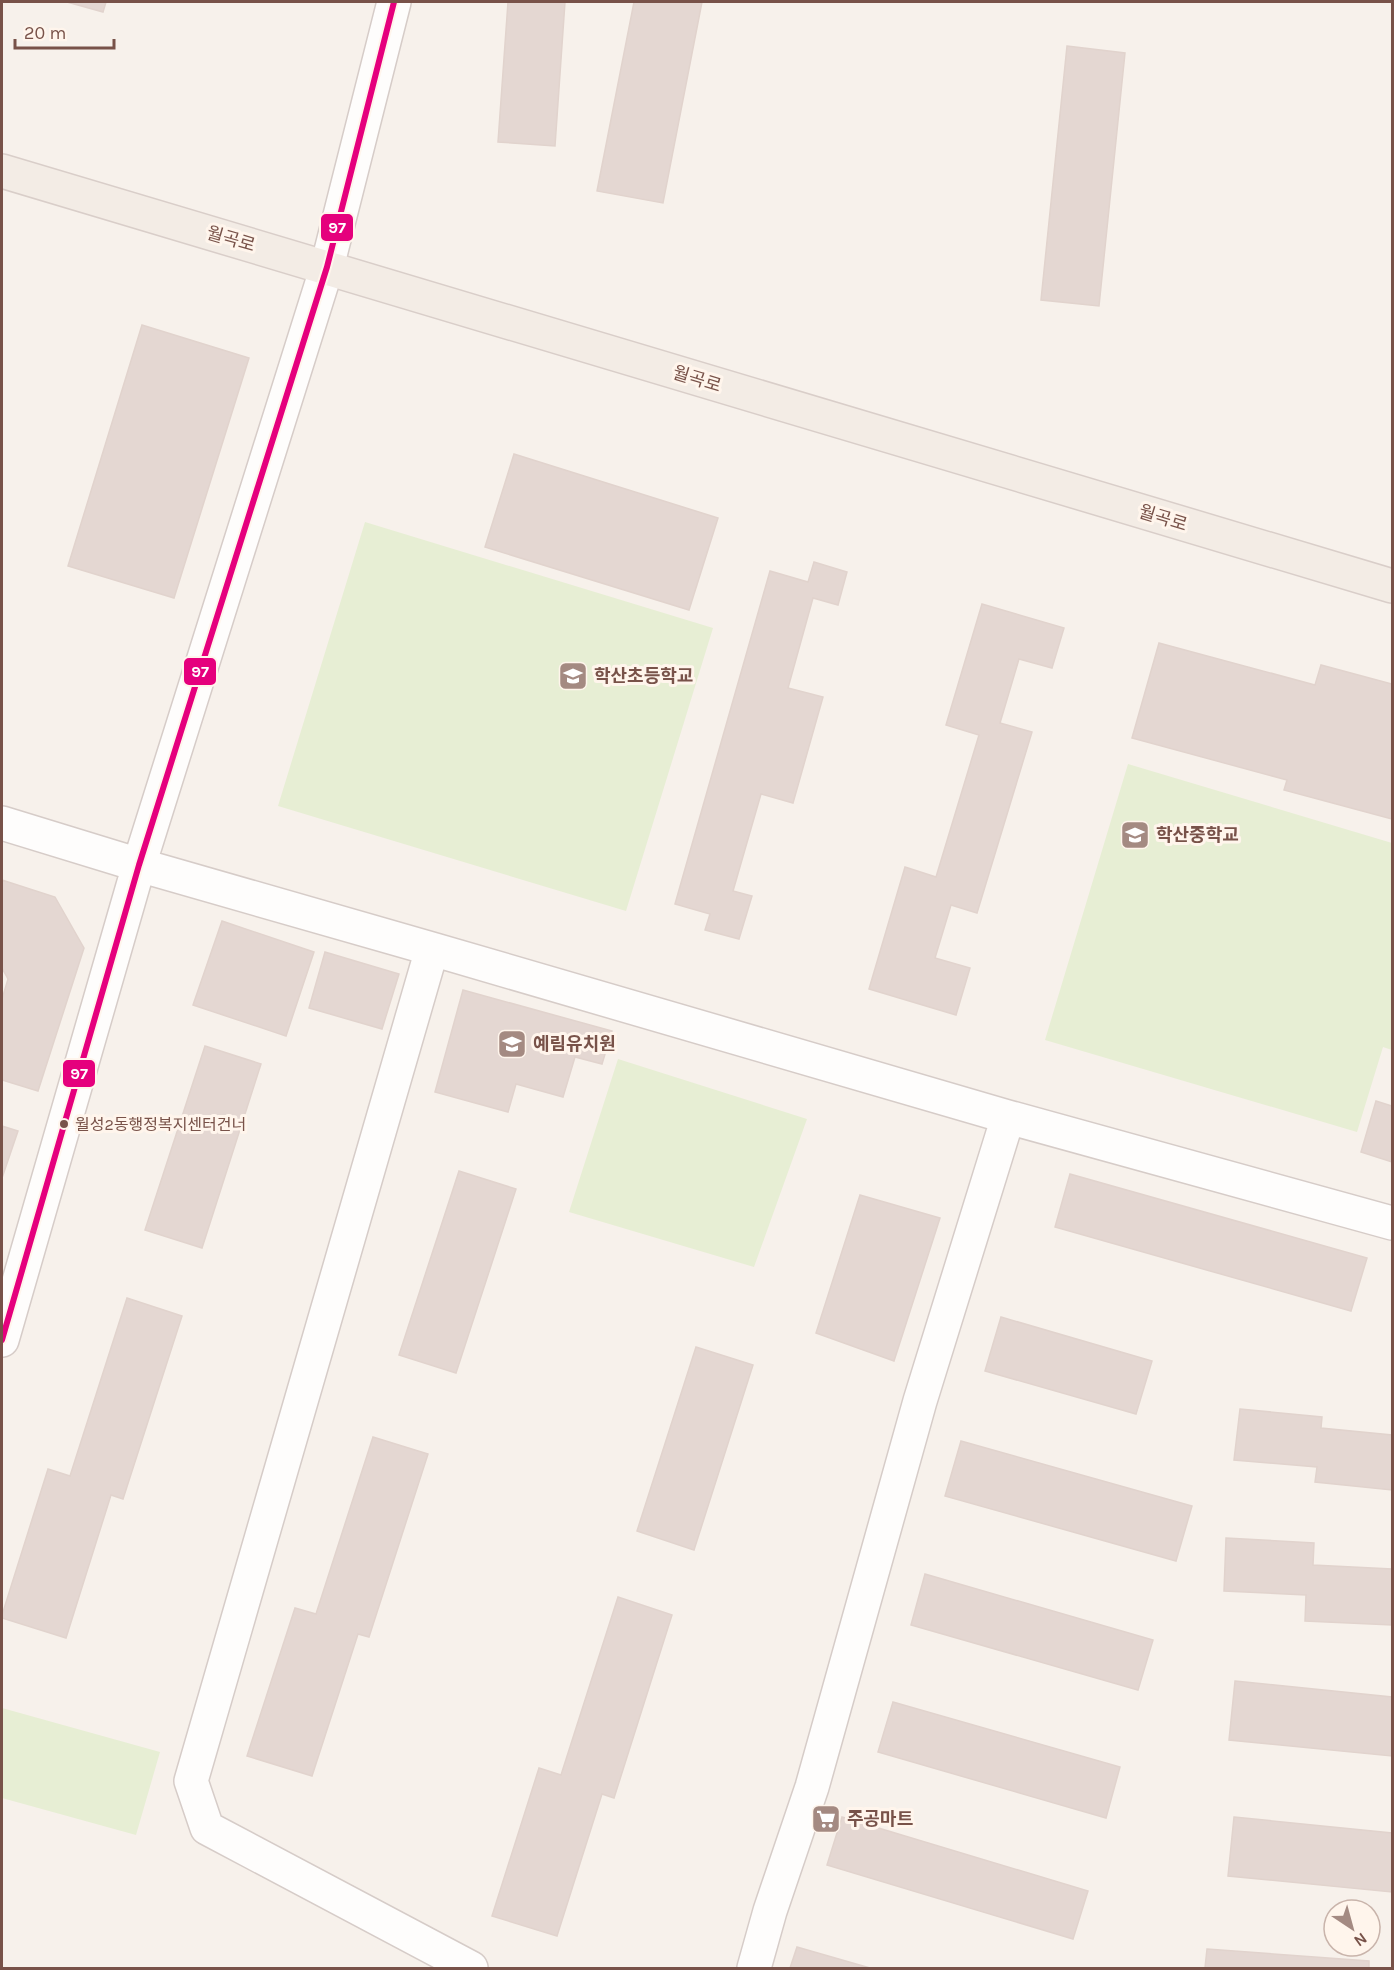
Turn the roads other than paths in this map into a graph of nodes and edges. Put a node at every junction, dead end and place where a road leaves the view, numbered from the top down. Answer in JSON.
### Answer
{"nodes":[{"id":1,"x":394,"y":2,"type":"edge"},
{"id":2,"x":2,"y":171,"type":"edge"},
{"id":3,"x":327,"y":267,"type":"junction"},
{"id":4,"x":1392,"y":586,"type":"edge"},
{"id":5,"x":2,"y":823,"type":"edge"},
{"id":6,"x":140,"y":865,"type":"junction"},
{"id":7,"x":432,"y":949,"type":"junction"},
{"id":8,"x":1008,"y":1117,"type":"junction"},
{"id":9,"x":1392,"y":1223,"type":"edge"},
{"id":10,"x":2,"y":1340,"type":"edge"},
{"id":11,"x":471,"y":1968,"type":"edge"},
{"id":12,"x":754,"y":1968,"type":"edge"}],
"edges":[{"from":1,"to":3,"type":"street"},
{"from":2,"to":3,"type":"main road","name":"월곡로"},
{"from":3,"to":4,"type":"main road","name":"월곡로"},
{"from":3,"to":6,"type":"street"},
{"from":5,"to":6,"type":"street"},
{"from":6,"to":7,"type":"street"},
{"from":6,"to":10,"type":"street"},
{"from":7,"to":8,"type":"street"},
{"from":7,"to":11,"type":"street"},
{"from":8,"to":9,"type":"street"},
{"from":8,"to":12,"type":"street"}]}
